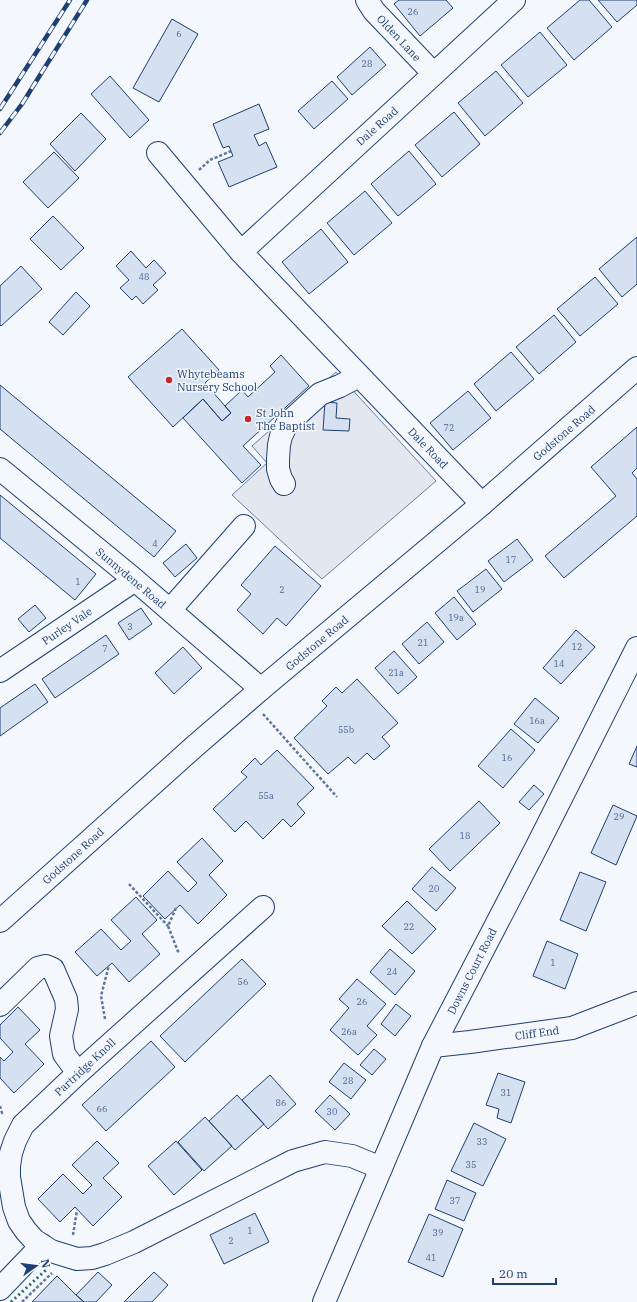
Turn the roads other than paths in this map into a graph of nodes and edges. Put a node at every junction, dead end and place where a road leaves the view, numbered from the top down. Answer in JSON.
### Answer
{"nodes":[{"id":1,"x":367,"y":0,"type":"edge"},
{"id":2,"x":514,"y":0,"type":"edge"},
{"id":3,"x":434,"y":74,"type":"junction"},
{"id":4,"x":158,"y":153,"type":"dead end"},
{"id":5,"x":241,"y":252,"type":"junction"},
{"id":6,"x":637,"y":368,"type":"edge"},
{"id":7,"x":359,"y":376,"type":"junction"},
{"id":8,"x":0,"y":469,"type":"edge"},
{"id":9,"x":284,"y":484,"type":"dead end"},
{"id":10,"x":482,"y":504,"type":"junction"},
{"id":11,"x":244,"y":526,"type":"dead end"},
{"id":12,"x":135,"y":580,"type":"junction"},
{"id":13,"x":170,"y":610,"type":"junction"},
{"id":14,"x":637,"y":648,"type":"edge"},
{"id":15,"x":0,"y":671,"type":"edge"},
{"id":16,"x":261,"y":689,"type":"junction"},
{"id":17,"x":263,"y":906,"type":"dead end"},
{"id":18,"x":0,"y":921,"type":"edge"},
{"id":19,"x":637,"y":1003,"type":"edge"},
{"id":20,"x":0,"y":1005,"type":"edge"},
{"id":21,"x":434,"y":1046,"type":"junction"},
{"id":22,"x":78,"y":1073,"type":"junction"},
{"id":23,"x":381,"y":1168,"type":"junction"},
{"id":24,"x":42,"y":1245,"type":"junction"},
{"id":25,"x":0,"y":1289,"type":"edge"},
{"id":26,"x":324,"y":1302,"type":"edge"}],
"edges":[{"from":1,"to":3,"type":"main road","name":"Olden Lane"},
{"from":2,"to":3,"type":"main road","name":"Dale Road"},
{"from":3,"to":5,"type":"main road","name":"Dale Road"},
{"from":4,"to":5,"type":"main road","name":"Dale Road"},
{"from":5,"to":7,"type":"main road","name":"Dale Road"},
{"from":6,"to":10,"type":"main road","name":"Godstone Road"},
{"from":7,"to":9,"type":"main road"},
{"from":7,"to":10,"type":"main road","name":"Dale Road"},
{"from":8,"to":12,"type":"main road","name":"Sunnydene Road"},
{"from":10,"to":16,"type":"main road","name":"Godstone Road"},
{"from":11,"to":13,"type":"main road"},
{"from":12,"to":13,"type":"main road","name":"Sunnydene Road"},
{"from":12,"to":15,"type":"main road","name":"Purley Vale"},
{"from":13,"to":16,"type":"main road","name":"Sunnydene Road"},
{"from":14,"to":21,"type":"main road","name":"Downs Court Road"},
{"from":16,"to":18,"type":"main road","name":"Godstone Road"},
{"from":17,"to":22,"type":"main road","name":"Partridge Knoll"},
{"from":19,"to":21,"type":"main road","name":"Cliff End"},
{"from":20,"to":22,"type":"main road"},
{"from":21,"to":23,"type":"main road","name":"Downs Court Road"},
{"from":22,"to":24,"type":"main road","name":"Partridge Knoll"},
{"from":23,"to":24,"type":"main road","name":"Partridge Knoll"},
{"from":23,"to":26,"type":"main road","name":"Downs Court Road"},
{"from":24,"to":25,"type":"main road"}]}
